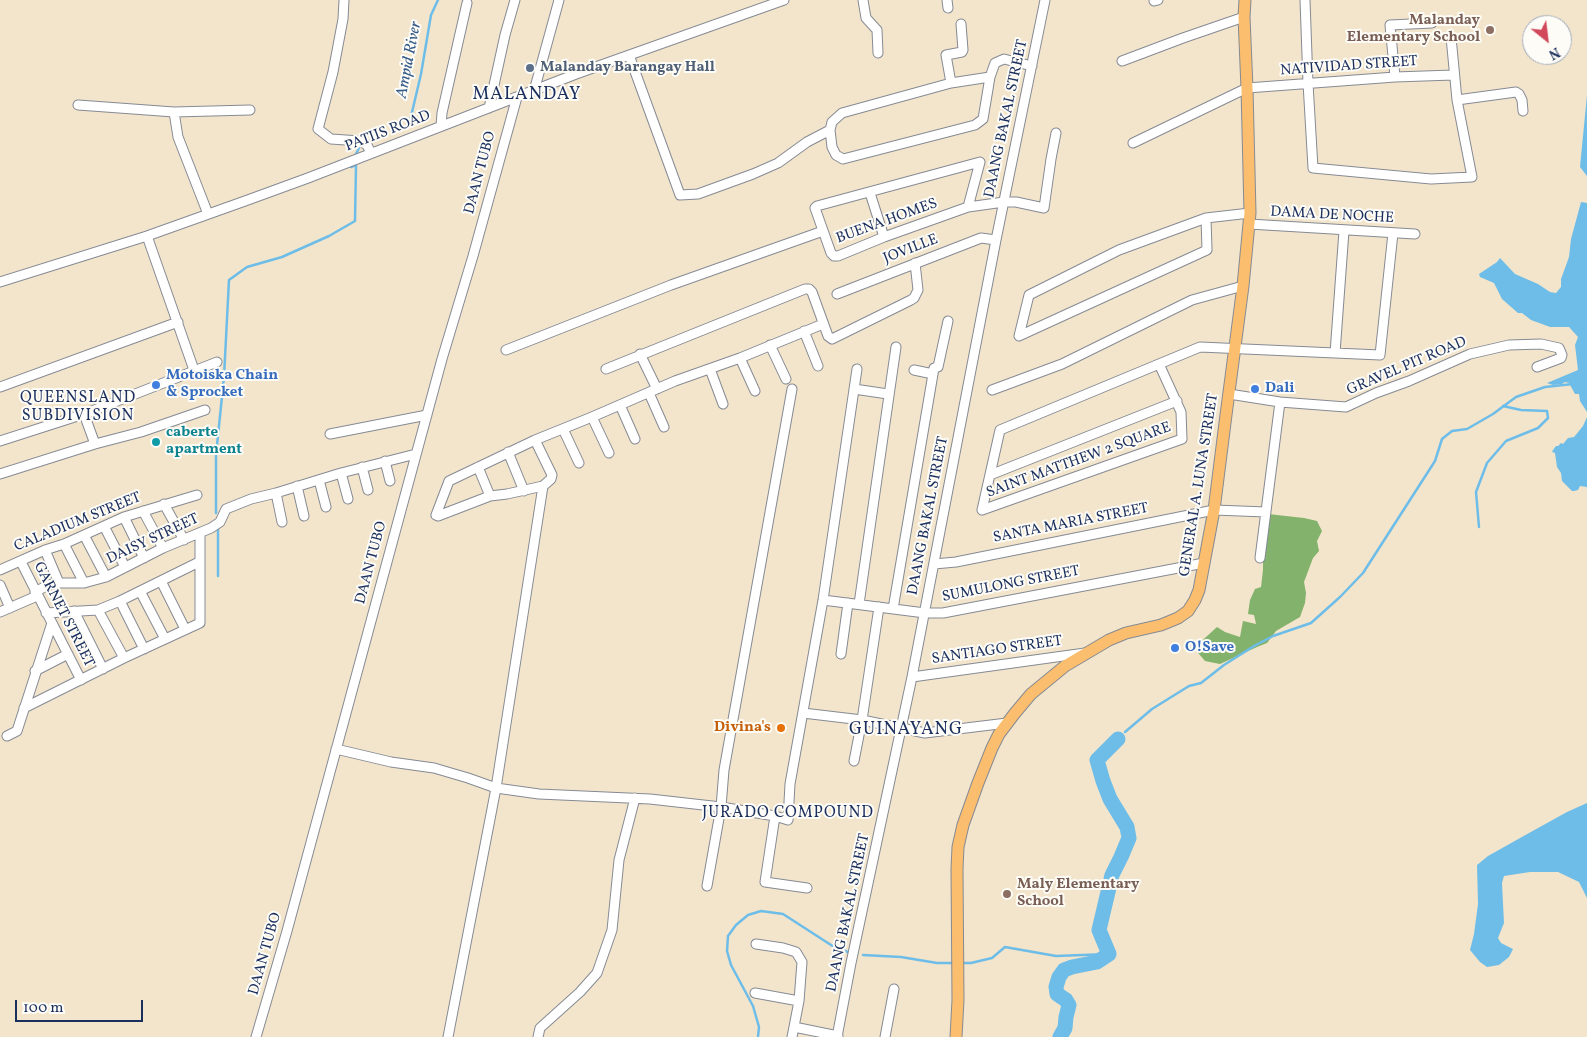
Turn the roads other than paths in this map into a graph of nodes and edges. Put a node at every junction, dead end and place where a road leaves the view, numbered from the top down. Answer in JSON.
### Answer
{"nodes":[{"id":1,"x":344,"y":0,"type":"edge"},
{"id":2,"x":515,"y":0,"type":"edge"},
{"id":3,"x":558,"y":0,"type":"edge"},
{"id":4,"x":784,"y":0,"type":"edge"},
{"id":5,"x":863,"y":0,"type":"edge"},
{"id":6,"x":1045,"y":0,"type":"edge"},
{"id":7,"x":1245,"y":0,"type":"edge"},
{"id":8,"x":1305,"y":0,"type":"edge"},
{"id":9,"x":467,"y":3,"type":"dead end"},
{"id":10,"x":1244,"y":17,"type":"junction"},
{"id":11,"x":1432,"y":23,"type":"dead end"},
{"id":12,"x":961,"y":24,"type":"dead end"},
{"id":13,"x":1451,"y":37,"type":"dead end"},
{"id":14,"x":878,"y":53,"type":"dead end"},
{"id":15,"x":629,"y":55,"type":"junction"},
{"id":16,"x":1122,"y":61,"type":"dead end"},
{"id":17,"x":1032,"y":66,"type":"junction"},
{"id":18,"x":1453,"y":75,"type":"junction"},
{"id":19,"x":990,"y":77,"type":"junction"},
{"id":20,"x":1395,"y":77,"type":"junction"},
{"id":21,"x":951,"y":83,"type":"junction"},
{"id":22,"x":1308,"y":83,"type":"junction"},
{"id":23,"x":1247,"y":88,"type":"junction"},
{"id":24,"x":534,"y":91,"type":"junction"},
{"id":25,"x":516,"y":97,"type":"junction"},
{"id":26,"x":1457,"y":100,"type":"junction"},
{"id":27,"x":78,"y":105,"type":"dead end"},
{"id":28,"x":489,"y":108,"type":"junction"},
{"id":29,"x":250,"y":110,"type":"dead end"},
{"id":30,"x":1523,"y":111,"type":"dead end"},
{"id":31,"x":174,"y":112,"type":"junction"},
{"id":32,"x":441,"y":126,"type":"junction"},
{"id":33,"x":830,"y":130,"type":"junction"},
{"id":34,"x":1056,"y":133,"type":"dead end"},
{"id":35,"x":1133,"y":143,"type":"dead end"},
{"id":36,"x":371,"y":153,"type":"junction"},
{"id":37,"x":870,"y":192,"type":"junction"},
{"id":38,"x":1004,"y":202,"type":"junction"},
{"id":39,"x":968,"y":207,"type":"junction"},
{"id":40,"x":208,"y":214,"type":"junction"},
{"id":41,"x":1206,"y":218,"type":"junction"},
{"id":42,"x":1249,"y":218,"type":"junction"},
{"id":43,"x":823,"y":231,"type":"junction"},
{"id":44,"x":1344,"y":231,"type":"junction"},
{"id":45,"x":1393,"y":233,"type":"junction"},
{"id":46,"x":1415,"y":234,"type":"dead end"},
{"id":47,"x":147,"y":236,"type":"junction"},
{"id":48,"x":884,"y":237,"type":"junction"},
{"id":49,"x":996,"y":240,"type":"junction"},
{"id":50,"x":915,"y":263,"type":"junction"},
{"id":51,"x":0,"y":282,"type":"edge"},
{"id":52,"x":1243,"y":286,"type":"junction"},
{"id":53,"x":837,"y":294,"type":"dead end"},
{"id":54,"x":948,"y":320,"type":"dead end"},
{"id":55,"x":178,"y":322,"type":"junction"},
{"id":56,"x":823,"y":324,"type":"junction"},
{"id":57,"x":804,"y":331,"type":"junction"},
{"id":58,"x":770,"y":345,"type":"junction"},
{"id":59,"x":896,"y":347,"type":"dead end"},
{"id":60,"x":506,"y":350,"type":"dead end"},
{"id":61,"x":1235,"y":350,"type":"junction"},
{"id":62,"x":1335,"y":352,"type":"junction"},
{"id":63,"x":640,"y":354,"type":"junction"},
{"id":64,"x":740,"y":358,"type":"junction"},
{"id":65,"x":217,"y":362,"type":"dead end"},
{"id":66,"x":1159,"y":364,"type":"junction"},
{"id":67,"x":818,"y":366,"type":"dead end"},
{"id":68,"x":1537,"y":367,"type":"dead end"},
{"id":69,"x":606,"y":369,"type":"dead end"},
{"id":70,"x":710,"y":369,"type":"junction"},
{"id":71,"x":856,"y":369,"type":"dead end"},
{"id":72,"x":194,"y":370,"type":"junction"},
{"id":73,"x":914,"y":370,"type":"dead end"},
{"id":74,"x":933,"y":374,"type":"junction"},
{"id":75,"x":786,"y":379,"type":"dead end"},
{"id":76,"x":0,"y":387,"type":"edge"},
{"id":77,"x":792,"y":389,"type":"dead end"},
{"id":78,"x":854,"y":389,"type":"junction"},
{"id":79,"x":992,"y":390,"type":"dead end"},
{"id":80,"x":653,"y":391,"type":"junction"},
{"id":81,"x":755,"y":391,"type":"dead end"},
{"id":82,"x":888,"y":394,"type":"junction"},
{"id":83,"x":1229,"y":394,"type":"junction"},
{"id":84,"x":1177,"y":401,"type":"junction"},
{"id":85,"x":1280,"y":402,"type":"junction"},
{"id":86,"x":723,"y":404,"type":"dead end"},
{"id":87,"x":620,"y":405,"type":"junction"},
{"id":88,"x":204,"y":410,"type":"dead end"},
{"id":89,"x":84,"y":414,"type":"junction"},
{"id":90,"x":427,"y":415,"type":"junction"},
{"id":91,"x":592,"y":417,"type":"junction"},
{"id":92,"x":664,"y":427,"type":"dead end"},
{"id":93,"x":563,"y":429,"type":"junction"},
{"id":94,"x":330,"y":434,"type":"dead end"},
{"id":95,"x":635,"y":439,"type":"dead end"},
{"id":96,"x":535,"y":440,"type":"junction"},
{"id":97,"x":0,"y":441,"type":"edge"},
{"id":98,"x":95,"y":444,"type":"junction"},
{"id":99,"x":508,"y":452,"type":"junction"},
{"id":100,"x":609,"y":453,"type":"dead end"},
{"id":101,"x":416,"y":454,"type":"junction"},
{"id":102,"x":385,"y":461,"type":"junction"},
{"id":103,"x":579,"y":463,"type":"dead end"},
{"id":104,"x":362,"y":467,"type":"junction"},
{"id":105,"x":478,"y":467,"type":"junction"},
{"id":106,"x":341,"y":473,"type":"junction"},
{"id":107,"x":0,"y":474,"type":"edge"},
{"id":108,"x":990,"y":475,"type":"junction"},
{"id":109,"x":319,"y":480,"type":"junction"},
{"id":110,"x":390,"y":481,"type":"dead end"},
{"id":111,"x":297,"y":486,"type":"junction"},
{"id":112,"x":543,"y":486,"type":"junction"},
{"id":113,"x":368,"y":490,"type":"dead end"},
{"id":114,"x":524,"y":491,"type":"junction"},
{"id":115,"x":276,"y":493,"type":"junction"},
{"id":116,"x":197,"y":495,"type":"dead end"},
{"id":117,"x":490,"y":496,"type":"junction"},
{"id":118,"x":348,"y":499,"type":"dead end"},
{"id":119,"x":164,"y":504,"type":"junction"},
{"id":120,"x":326,"y":507,"type":"dead end"},
{"id":121,"x":1214,"y":510,"type":"junction"},
{"id":122,"x":143,"y":511,"type":"junction"},
{"id":123,"x":1266,"y":512,"type":"junction"},
{"id":124,"x":304,"y":516,"type":"dead end"},
{"id":125,"x":124,"y":517,"type":"junction"},
{"id":126,"x":282,"y":522,"type":"dead end"},
{"id":127,"x":104,"y":526,"type":"junction"},
{"id":128,"x":200,"y":533,"type":"junction"},
{"id":129,"x":84,"y":535,"type":"junction"},
{"id":130,"x":184,"y":540,"type":"junction"},
{"id":131,"x":64,"y":544,"type":"junction"},
{"id":132,"x":163,"y":548,"type":"junction"},
{"id":133,"x":45,"y":550,"type":"junction"},
{"id":134,"x":144,"y":558,"type":"junction"},
{"id":135,"x":1260,"y":558,"type":"dead end"},
{"id":136,"x":21,"y":562,"type":"junction"},
{"id":137,"x":199,"y":562,"type":"junction"},
{"id":138,"x":1204,"y":563,"type":"junction"},
{"id":139,"x":934,"y":564,"type":"junction"},
{"id":140,"x":124,"y":567,"type":"junction"},
{"id":141,"x":0,"y":570,"type":"edge"},
{"id":142,"x":106,"y":577,"type":"junction"},
{"id":143,"x":161,"y":580,"type":"junction"},
{"id":144,"x":59,"y":583,"type":"junction"},
{"id":145,"x":84,"y":583,"type":"junction"},
{"id":146,"x":0,"y":586,"type":"edge"},
{"id":147,"x":140,"y":591,"type":"junction"},
{"id":148,"x":36,"y":594,"type":"junction"},
{"id":149,"x":823,"y":600,"type":"junction"},
{"id":150,"x":120,"y":601,"type":"junction"},
{"id":151,"x":848,"y":603,"type":"junction"},
{"id":152,"x":859,"y":604,"type":"junction"},
{"id":153,"x":879,"y":607,"type":"junction"},
{"id":154,"x":10,"y":608,"type":"junction"},
{"id":155,"x":892,"y":609,"type":"junction"},
{"id":156,"x":98,"y":610,"type":"junction"},
{"id":157,"x":74,"y":611,"type":"junction"},
{"id":158,"x":0,"y":612,"type":"edge"},
{"id":159,"x":46,"y":613,"type":"junction"},
{"id":160,"x":925,"y":613,"type":"junction"},
{"id":161,"x":52,"y":623,"type":"junction"},
{"id":162,"x":185,"y":629,"type":"junction"},
{"id":163,"x":165,"y":639,"type":"junction"},
{"id":164,"x":144,"y":650,"type":"junction"},
{"id":165,"x":1086,"y":653,"type":"junction"},
{"id":166,"x":68,"y":654,"type":"junction"},
{"id":167,"x":841,"y":654,"type":"dead end"},
{"id":168,"x":124,"y":658,"type":"junction"},
{"id":169,"x":103,"y":669,"type":"junction"},
{"id":170,"x":36,"y":671,"type":"junction"},
{"id":171,"x":912,"y":677,"type":"junction"},
{"id":172,"x":81,"y":680,"type":"junction"},
{"id":173,"x":24,"y":708,"type":"junction"},
{"id":174,"x":803,"y":713,"type":"junction"},
{"id":175,"x":862,"y":720,"type":"junction"},
{"id":176,"x":1007,"y":723,"type":"junction"},
{"id":177,"x":901,"y":728,"type":"junction"},
{"id":178,"x":7,"y":736,"type":"dead end"},
{"id":179,"x":336,"y":749,"type":"junction"},
{"id":180,"x":854,"y":761,"type":"dead end"},
{"id":181,"x":496,"y":788,"type":"junction"},
{"id":182,"x":635,"y":798,"type":"junction"},
{"id":183,"x":721,"y":807,"type":"junction"},
{"id":184,"x":775,"y":816,"type":"junction"},
{"id":185,"x":706,"y":886,"type":"dead end"},
{"id":186,"x":807,"y":888,"type":"dead end"},
{"id":187,"x":756,"y":944,"type":"dead end"},
{"id":188,"x":894,"y":989,"type":"dead end"},
{"id":189,"x":755,"y":993,"type":"dead end"},
{"id":190,"x":799,"y":1001,"type":"junction"},
{"id":191,"x":794,"y":1027,"type":"junction"},
{"id":192,"x":837,"y":1036,"type":"edge"},
{"id":193,"x":256,"y":1037,"type":"edge"},
{"id":194,"x":448,"y":1037,"type":"edge"},
{"id":195,"x":538,"y":1037,"type":"edge"},
{"id":196,"x":792,"y":1037,"type":"edge"},
{"id":197,"x":885,"y":1037,"type":"edge"},
{"id":198,"x":956,"y":1037,"type":"edge"}],
"edges":[{"from":1,"to":36,"type":"street"},
{"from":2,"to":28,"type":"street"},
{"from":3,"to":24,"type":"street"},
{"from":4,"to":15,"type":"street","name":"PATIIS ROAD"},
{"from":5,"to":14,"type":"street"},
{"from":6,"to":17,"type":"street","name":"DAANG BAKAL STREET"},
{"from":7,"to":10,"type":"main road","name":"GENERAL A. LUNA STREET"},
{"from":8,"to":22,"type":"street"},
{"from":9,"to":32,"type":"street"},
{"from":10,"to":16,"type":"street"},
{"from":10,"to":23,"type":"main road","name":"GENERAL A. LUNA STREET"},
{"from":11,"to":20,"type":"street"},
{"from":12,"to":21,"type":"street"},
{"from":13,"to":18,"type":"street"},
{"from":15,"to":24,"type":"street","name":"PATIIS ROAD"},
{"from":15,"to":33,"type":"street"},
{"from":17,"to":19,"type":"street"},
{"from":17,"to":38,"type":"street","name":"DAANG BAKAL STREET"},
{"from":18,"to":20,"type":"street","name":"NATIVIDAD STREET"},
{"from":18,"to":26,"type":"street"},
{"from":19,"to":21,"type":"street"},
{"from":19,"to":33,"type":"street"},
{"from":20,"to":22,"type":"street","name":"NATIVIDAD STREET"},
{"from":21,"to":33,"type":"street"},
{"from":22,"to":23,"type":"street","name":"NATIVIDAD STREET"},
{"from":22,"to":26,"type":"street"},
{"from":23,"to":35,"type":"street"},
{"from":23,"to":42,"type":"main road","name":"GENERAL A. LUNA STREET"},
{"from":24,"to":25,"type":"street","name":"PATIIS ROAD"},
{"from":25,"to":28,"type":"street","name":"PATIIS ROAD"},
{"from":25,"to":90,"type":"street","name":"DAAN TUBO"},
{"from":26,"to":30,"type":"street"},
{"from":27,"to":31,"type":"street"},
{"from":28,"to":32,"type":"street","name":"PATIIS ROAD"},
{"from":29,"to":31,"type":"street"},
{"from":31,"to":40,"type":"street"},
{"from":32,"to":36,"type":"street","name":"PATIIS ROAD"},
{"from":34,"to":38,"type":"street","name":"BUENA HOMES"},
{"from":36,"to":40,"type":"street","name":"PATIIS ROAD"},
{"from":37,"to":39,"type":"street"},
{"from":37,"to":43,"type":"street","name":"BUENA HOMES"},
{"from":37,"to":48,"type":"street"},
{"from":38,"to":39,"type":"street","name":"BUENA HOMES"},
{"from":38,"to":49,"type":"street","name":"DAANG BAKAL STREET"},
{"from":39,"to":48,"type":"street","name":"BUENA HOMES"},
{"from":40,"to":47,"type":"street","name":"PATIIS ROAD"},
{"from":41,"to":41,"type":"street","name":"DAMA DE NOCHE"},
{"from":41,"to":42,"type":"street","name":"DAMA DE NOCHE"},
{"from":42,"to":44,"type":"street","name":"DAMA DE NOCHE"},
{"from":42,"to":52,"type":"main road","name":"GENERAL A. LUNA STREET"},
{"from":43,"to":48,"type":"street","name":"BUENA HOMES"},
{"from":43,"to":60,"type":"street"},
{"from":44,"to":45,"type":"street","name":"DAMA DE NOCHE"},
{"from":44,"to":62,"type":"street"},
{"from":45,"to":46,"type":"street","name":"DAMA DE NOCHE"},
{"from":45,"to":62,"type":"street","name":"SAINT MATTHEW 2 SQUARE"},
{"from":47,"to":51,"type":"street","name":"PATIIS ROAD"},
{"from":47,"to":55,"type":"street"},
{"from":49,"to":50,"type":"street","name":"JOVILLE"},
{"from":49,"to":139,"type":"street","name":"DAANG BAKAL STREET"},
{"from":50,"to":53,"type":"street","name":"JOVILLE"},
{"from":50,"to":56,"type":"street"},
{"from":52,"to":61,"type":"main road","name":"GENERAL A. LUNA STREET"},
{"from":52,"to":79,"type":"street"},
{"from":54,"to":74,"type":"street"},
{"from":55,"to":72,"type":"street"},
{"from":55,"to":76,"type":"street"},
{"from":56,"to":57,"type":"street"},
{"from":56,"to":63,"type":"street"},
{"from":57,"to":58,"type":"street"},
{"from":57,"to":67,"type":"street"},
{"from":58,"to":64,"type":"street"},
{"from":58,"to":75,"type":"street"},
{"from":59,"to":82,"type":"street"},
{"from":61,"to":62,"type":"street","name":"SAINT MATTHEW 2 SQUARE"},
{"from":61,"to":66,"type":"street","name":"SAINT MATTHEW 2 SQUARE"},
{"from":61,"to":83,"type":"main road","name":"GENERAL A. LUNA STREET"},
{"from":63,"to":69,"type":"street"},
{"from":63,"to":80,"type":"street"},
{"from":64,"to":70,"type":"street"},
{"from":64,"to":81,"type":"street"},
{"from":65,"to":72,"type":"street"},
{"from":66,"to":84,"type":"street","name":"SAINT MATTHEW 2 SQUARE"},
{"from":66,"to":108,"type":"street","name":"SAINT MATTHEW 2 SQUARE"},
{"from":68,"to":85,"type":"street","name":"GRAVEL PIT ROAD"},
{"from":70,"to":80,"type":"street"},
{"from":70,"to":86,"type":"street"},
{"from":71,"to":78,"type":"street"},
{"from":72,"to":89,"type":"street"},
{"from":73,"to":74,"type":"street"},
{"from":74,"to":155,"type":"street"},
{"from":77,"to":183,"type":"street"},
{"from":78,"to":82,"type":"street"},
{"from":78,"to":149,"type":"street"},
{"from":80,"to":87,"type":"street"},
{"from":80,"to":92,"type":"street"},
{"from":82,"to":152,"type":"street"},
{"from":83,"to":85,"type":"street","name":"GRAVEL PIT ROAD"},
{"from":83,"to":121,"type":"main road","name":"GENERAL A. LUNA STREET"},
{"from":84,"to":108,"type":"street","name":"SAINT MATTHEW 2 SQUARE"},
{"from":84,"to":108,"type":"street","name":"SAINT MATTHEW 2 SQUARE"},
{"from":85,"to":123,"type":"street"},
{"from":87,"to":91,"type":"street"},
{"from":87,"to":95,"type":"street"},
{"from":88,"to":98,"type":"street"},
{"from":89,"to":97,"type":"street"},
{"from":89,"to":98,"type":"street"},
{"from":90,"to":94,"type":"street"},
{"from":90,"to":101,"type":"street","name":"DAAN TUBO"},
{"from":91,"to":93,"type":"street"},
{"from":91,"to":100,"type":"street"},
{"from":93,"to":96,"type":"street"},
{"from":93,"to":103,"type":"street"},
{"from":96,"to":99,"type":"street"},
{"from":96,"to":112,"type":"street"},
{"from":98,"to":107,"type":"street"},
{"from":99,"to":105,"type":"street"},
{"from":99,"to":114,"type":"street"},
{"from":101,"to":102,"type":"street","name":"DAISY STREET"},
{"from":101,"to":179,"type":"street","name":"DAAN TUBO"},
{"from":102,"to":104,"type":"street","name":"DAISY STREET"},
{"from":102,"to":110,"type":"street"},
{"from":104,"to":106,"type":"street","name":"DAISY STREET"},
{"from":104,"to":113,"type":"street"},
{"from":105,"to":117,"type":"street"},
{"from":105,"to":117,"type":"street"},
{"from":106,"to":109,"type":"street","name":"DAISY STREET"},
{"from":106,"to":118,"type":"street"},
{"from":109,"to":111,"type":"street","name":"DAISY STREET"},
{"from":109,"to":120,"type":"street"},
{"from":111,"to":115,"type":"street","name":"DAISY STREET"},
{"from":111,"to":124,"type":"street"},
{"from":112,"to":114,"type":"street"},
{"from":112,"to":181,"type":"street"},
{"from":114,"to":117,"type":"street"},
{"from":115,"to":126,"type":"street"},
{"from":115,"to":128,"type":"street","name":"DAISY STREET"},
{"from":116,"to":119,"type":"street","name":"CALADIUM STREET"},
{"from":119,"to":122,"type":"street","name":"CALADIUM STREET"},
{"from":119,"to":130,"type":"street"},
{"from":121,"to":123,"type":"street","name":"SANTA MARIA STREET"},
{"from":121,"to":138,"type":"main road","name":"GENERAL A. LUNA STREET"},
{"from":121,"to":139,"type":"street","name":"SANTA MARIA STREET"},
{"from":122,"to":125,"type":"street","name":"CALADIUM STREET"},
{"from":122,"to":132,"type":"street"},
{"from":123,"to":135,"type":"street"},
{"from":125,"to":127,"type":"street","name":"CALADIUM STREET"},
{"from":125,"to":134,"type":"street"},
{"from":127,"to":129,"type":"street","name":"CALADIUM STREET"},
{"from":127,"to":140,"type":"street"},
{"from":128,"to":130,"type":"street","name":"DAISY STREET"},
{"from":128,"to":137,"type":"street"},
{"from":129,"to":131,"type":"street","name":"CALADIUM STREET"},
{"from":129,"to":142,"type":"street"},
{"from":130,"to":132,"type":"street","name":"DAISY STREET"},
{"from":131,"to":133,"type":"street","name":"CALADIUM STREET"},
{"from":131,"to":145,"type":"street"},
{"from":132,"to":134,"type":"street","name":"DAISY STREET"},
{"from":133,"to":136,"type":"street","name":"CALADIUM STREET"},
{"from":133,"to":144,"type":"street"},
{"from":134,"to":140,"type":"street","name":"DAISY STREET"},
{"from":136,"to":141,"type":"street","name":"CALADIUM STREET"},
{"from":136,"to":148,"type":"street","name":"GARNET STREET"},
{"from":137,"to":143,"type":"street"},
{"from":137,"to":162,"type":"street"},
{"from":138,"to":160,"type":"street","name":"SUMULONG STREET"},
{"from":138,"to":165,"type":"main road","name":"GENERAL A. LUNA STREET"},
{"from":139,"to":160,"type":"street","name":"DAANG BAKAL STREET"},
{"from":140,"to":142,"type":"street","name":"DAISY STREET"},
{"from":142,"to":145,"type":"street","name":"DAISY STREET"},
{"from":143,"to":147,"type":"street"},
{"from":143,"to":162,"type":"street"},
{"from":144,"to":145,"type":"street","name":"DAISY STREET"},
{"from":144,"to":148,"type":"street","name":"DAISY STREET"},
{"from":146,"to":154,"type":"street"},
{"from":147,"to":150,"type":"street"},
{"from":147,"to":163,"type":"street"},
{"from":148,"to":154,"type":"street","name":"DAISY STREET"},
{"from":148,"to":159,"type":"street","name":"GARNET STREET"},
{"from":149,"to":151,"type":"street","name":"SUMULONG STREET"},
{"from":149,"to":174,"type":"street"},
{"from":150,"to":156,"type":"street"},
{"from":150,"to":164,"type":"street"},
{"from":151,"to":152,"type":"street","name":"SUMULONG STREET"},
{"from":151,"to":167,"type":"street"},
{"from":152,"to":153,"type":"street","name":"SUMULONG STREET"},
{"from":153,"to":155,"type":"street","name":"SUMULONG STREET"},
{"from":153,"to":175,"type":"street"},
{"from":154,"to":158,"type":"street","name":"DAISY STREET"},
{"from":155,"to":160,"type":"street","name":"SUMULONG STREET"},
{"from":156,"to":157,"type":"street"},
{"from":156,"to":168,"type":"street"},
{"from":157,"to":159,"type":"street"},
{"from":157,"to":169,"type":"street"},
{"from":159,"to":161,"type":"street","name":"GARNET STREET"},
{"from":160,"to":171,"type":"street","name":"DAANG BAKAL STREET"},
{"from":161,"to":166,"type":"street","name":"GARNET STREET"},
{"from":161,"to":170,"type":"street"},
{"from":162,"to":163,"type":"street"},
{"from":163,"to":164,"type":"street"},
{"from":164,"to":168,"type":"street"},
{"from":165,"to":171,"type":"street","name":"SANTIAGO STREET"},
{"from":165,"to":176,"type":"main road","name":"GENERAL A. LUNA STREET"},
{"from":166,"to":170,"type":"street"},
{"from":166,"to":172,"type":"street","name":"GARNET STREET"},
{"from":168,"to":169,"type":"street"},
{"from":169,"to":172,"type":"street"},
{"from":170,"to":173,"type":"street"},
{"from":171,"to":177,"type":"street","name":"DAANG BAKAL STREET"},
{"from":172,"to":173,"type":"street"},
{"from":173,"to":178,"type":"street"},
{"from":174,"to":175,"type":"street"},
{"from":174,"to":184,"type":"street"},
{"from":175,"to":177,"type":"street"},
{"from":175,"to":180,"type":"street"},
{"from":176,"to":177,"type":"street"},
{"from":176,"to":198,"type":"main road","name":"GENERAL A. LUNA STREET"},
{"from":177,"to":192,"type":"street","name":"DAANG BAKAL STREET"},
{"from":179,"to":181,"type":"street"},
{"from":179,"to":193,"type":"street","name":"DAAN TUBO"},
{"from":181,"to":182,"type":"street"},
{"from":181,"to":194,"type":"street"},
{"from":182,"to":183,"type":"street"},
{"from":182,"to":195,"type":"street"},
{"from":183,"to":184,"type":"street"},
{"from":183,"to":185,"type":"street"},
{"from":184,"to":186,"type":"street"},
{"from":187,"to":190,"type":"street"},
{"from":188,"to":197,"type":"street"},
{"from":189,"to":190,"type":"street"},
{"from":190,"to":191,"type":"street"},
{"from":191,"to":192,"type":"street"},
{"from":191,"to":196,"type":"street"}]}
